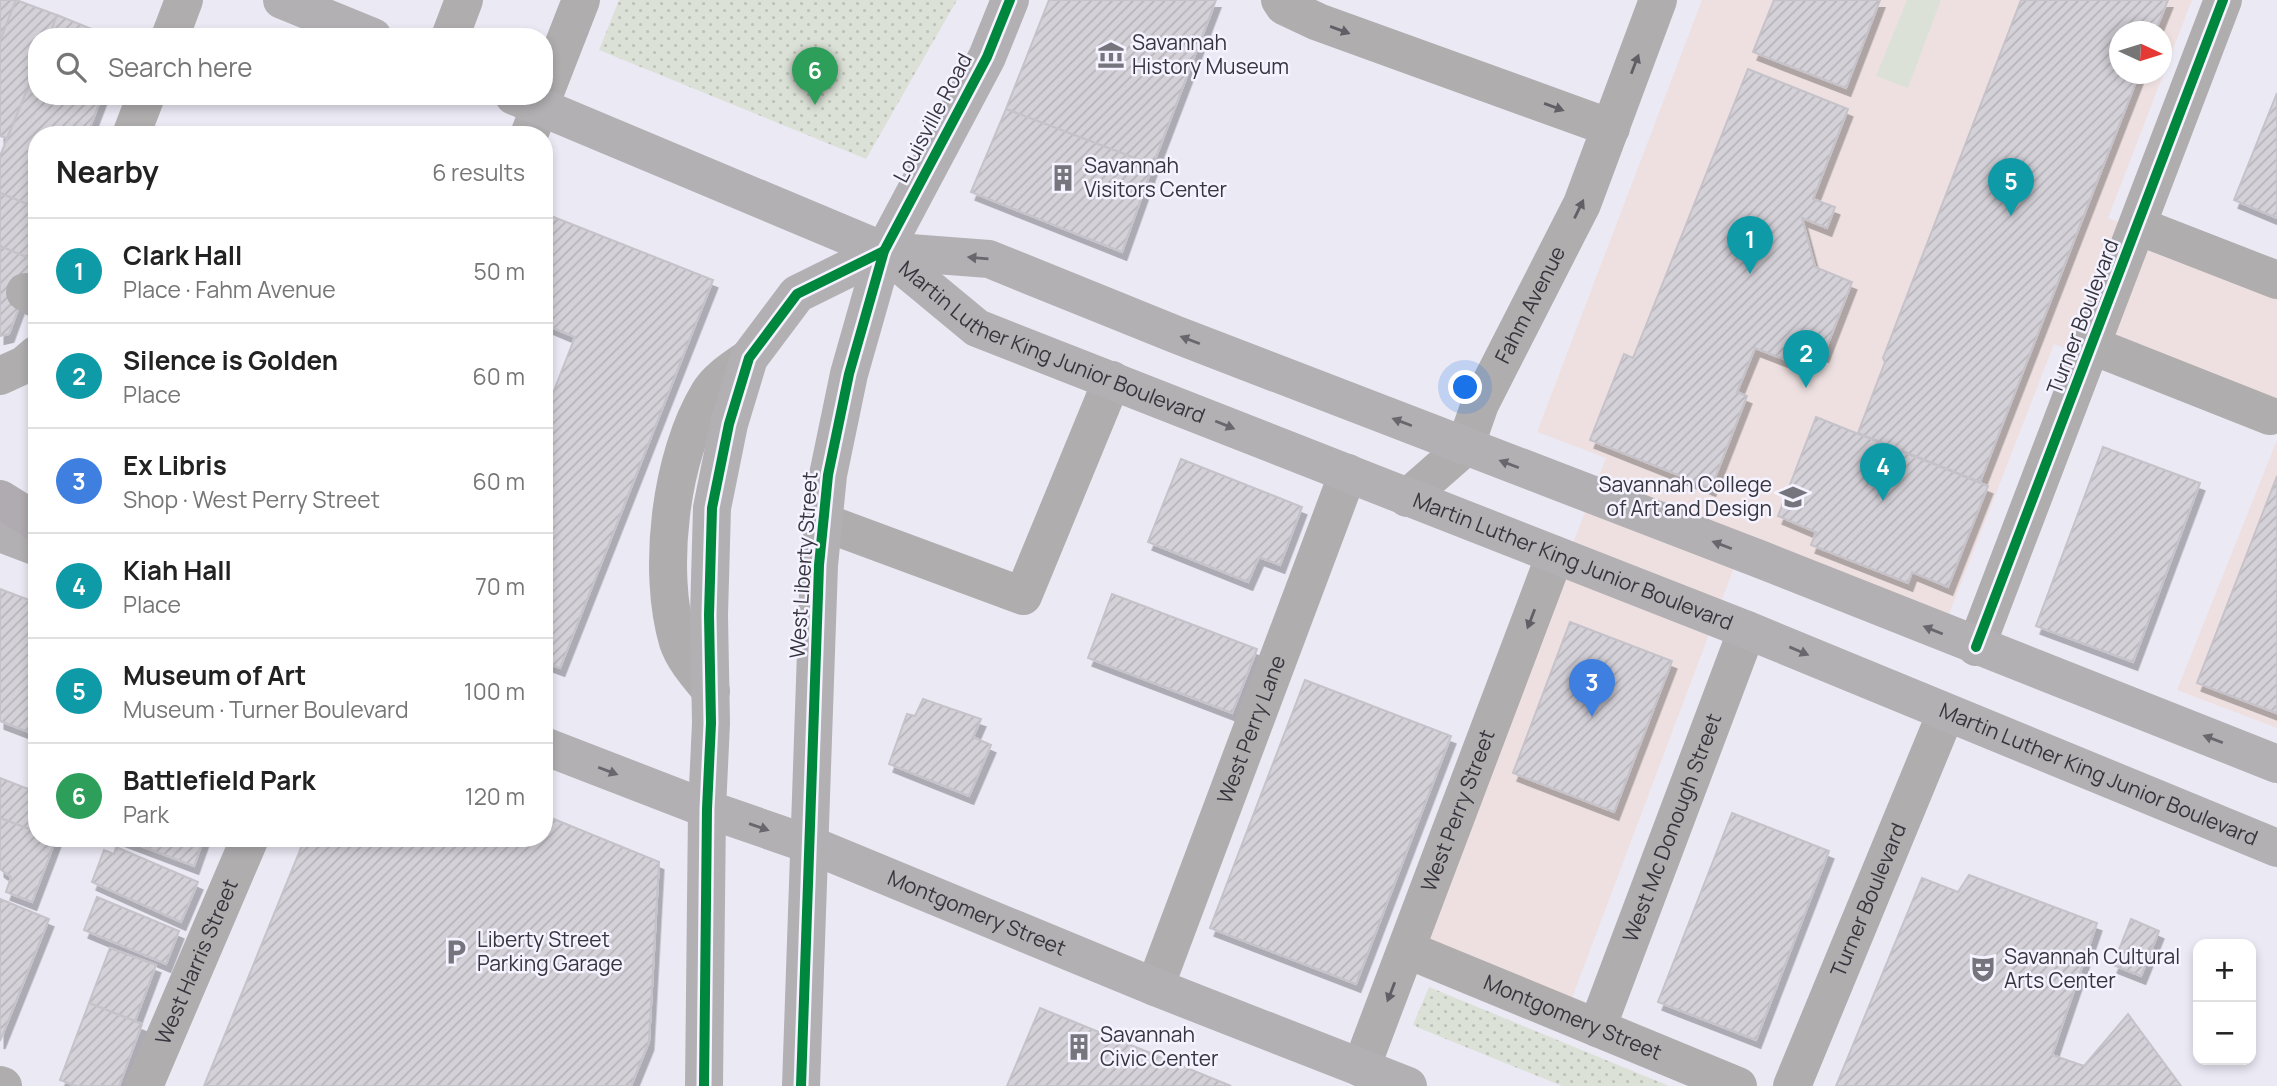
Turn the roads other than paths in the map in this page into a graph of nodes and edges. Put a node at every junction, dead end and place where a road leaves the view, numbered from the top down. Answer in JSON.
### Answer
{"nodes":[{"id":1,"x":184,"y":0,"type":"edge"},
{"id":2,"x":282,"y":0,"type":"edge"},
{"id":3,"x":464,"y":0,"type":"edge"},
{"id":4,"x":581,"y":0,"type":"edge"},
{"id":5,"x":1010,"y":0,"type":"edge"},
{"id":6,"x":1280,"y":0,"type":"edge"},
{"id":7,"x":1658,"y":0,"type":"edge"},
{"id":8,"x":2223,"y":0,"type":"edge"},
{"id":9,"x":322,"y":7,"type":"edge"},
{"id":10,"x":173,"y":28,"type":"edge"},
{"id":11,"x":358,"y":28,"type":"edge"},
{"id":12,"x":453,"y":28,"type":"edge"},
{"id":13,"x":553,"y":63,"type":"edge"},
{"id":14,"x":143,"y":105,"type":"edge"},
{"id":15,"x":534,"y":106,"type":"edge"},
{"id":16,"x":134,"y":126,"type":"edge"},
{"id":17,"x":1611,"y":128,"type":"junction"},
{"id":18,"x":2138,"y":226,"type":"junction"},
{"id":19,"x":884,"y":251,"type":"junction"},
{"id":20,"x":2277,"y":280,"type":"edge"},
{"id":21,"x":2093,"y":346,"type":"junction"},
{"id":22,"x":28,"y":362,"type":"edge"},
{"id":23,"x":0,"y":376,"type":"edge"},
{"id":24,"x":1112,"y":380,"type":"junction"},
{"id":25,"x":2270,"y":416,"type":"dead end"},
{"id":26,"x":1465,"y":447,"type":"junction"},
{"id":27,"x":1348,"y":473,"type":"junction"},
{"id":28,"x":1407,"y":498,"type":"junction"},
{"id":29,"x":0,"y":499,"type":"edge"},
{"id":30,"x":28,"y":516,"type":"edge"},
{"id":31,"x":823,"y":522,"type":"junction"},
{"id":32,"x":0,"y":533,"type":"edge"},
{"id":33,"x":28,"y":544,"type":"edge"},
{"id":34,"x":1555,"y":555,"type":"junction"},
{"id":35,"x":1747,"y":630,"type":"junction"},
{"id":36,"x":1976,"y":647,"type":"junction"},
{"id":37,"x":1946,"y":713,"type":"junction"},
{"id":38,"x":553,"y":750,"type":"edge"},
{"id":39,"x":2277,"y":764,"type":"edge"},
{"id":40,"x":707,"y":809,"type":"junction"},
{"id":41,"x":811,"y":845,"type":"junction"},
{"id":42,"x":246,"y":847,"type":"edge"},
{"id":43,"x":2277,"y":848,"type":"edge"},
{"id":44,"x":1408,"y":950,"type":"junction"},
{"id":45,"x":1155,"y":987,"type":"junction"},
{"id":46,"x":1597,"y":1028,"type":"junction"},
{"id":47,"x":1362,"y":1068,"type":"junction"},
{"id":48,"x":144,"y":1086,"type":"edge"},
{"id":49,"x":704,"y":1086,"type":"edge"},
{"id":50,"x":801,"y":1086,"type":"edge"},
{"id":51,"x":1408,"y":1086,"type":"edge"},
{"id":52,"x":1738,"y":1086,"type":"edge"},
{"id":53,"x":1792,"y":1086,"type":"edge"}],
"edges":[{"from":1,"to":10,"type":"street"},
{"from":2,"to":9,"type":"main road"},
{"from":3,"to":12,"type":"street"},
{"from":4,"to":13,"type":"street"},
{"from":5,"to":19,"type":"main road","name":"Louisville Road"},
{"from":6,"to":17,"type":"street","one_way":true},
{"from":17,"to":7,"type":"street","name":"Fahm Avenue","one_way":true},
{"from":8,"to":18,"type":"street","name":"Turner Boulevard"},
{"from":9,"to":11,"type":"main road"},
{"from":14,"to":16,"type":"street"},
{"from":15,"to":19,"type":"main road","name":"Martin Luther King Junior Boulevard"},
{"from":26,"to":17,"type":"street","name":"Fahm Avenue","one_way":true},
{"from":18,"to":20,"type":"street"},
{"from":18,"to":21,"type":"street","name":"Turner Boulevard"},
{"from":19,"to":24,"type":"main road","name":"Martin Luther King Junior Boulevard"},
{"from":26,"to":19,"type":"main road","name":"Martin Luther King Junior Boulevard","one_way":true},
{"from":19,"to":31,"type":"main road","name":"West Liberty Street"},
{"from":19,"to":40,"type":"main road"},
{"from":21,"to":25,"type":"street"},
{"from":21,"to":36,"type":"street","name":"Turner Boulevard"},
{"from":22,"to":23,"type":"street"},
{"from":24,"to":27,"type":"main road","name":"Martin Luther King Junior Boulevard","one_way":true},
{"from":24,"to":31,"type":"street"},
{"from":26,"to":28,"type":"street","name":"Fahm Avenue"},
{"from":36,"to":26,"type":"main road","name":"Martin Luther King Junior Boulevard","one_way":true},
{"from":27,"to":28,"type":"main road","name":"Martin Luther King Junior Boulevard"},
{"from":27,"to":45,"type":"street","name":"West Perry Lane"},
{"from":28,"to":34,"type":"main road","name":"Martin Luther King Junior Boulevard"},
{"from":29,"to":30,"type":"highway"},
{"from":31,"to":41,"type":"main road","name":"West Liberty Street"},
{"from":32,"to":33,"type":"main road"},
{"from":34,"to":35,"type":"main road","name":"Martin Luther King Junior Boulevard"},
{"from":34,"to":44,"type":"street","name":"West Perry Street","one_way":true},
{"from":35,"to":37,"type":"main road","name":"Martin Luther King Junior Boulevard","one_way":true},
{"from":35,"to":46,"type":"street","name":"West Mc Donough Street"},
{"from":39,"to":36,"type":"main road","name":"Martin Luther King Junior Boulevard","one_way":true},
{"from":37,"to":43,"type":"main road","name":"Martin Luther King Junior Boulevard"},
{"from":37,"to":53,"type":"street","name":"Turner Boulevard"},
{"from":38,"to":40,"type":"main road","name":"Montgomery Street","one_way":true},
{"from":40,"to":41,"type":"main road","name":"Montgomery Street","one_way":true},
{"from":40,"to":49,"type":"main road"},
{"from":41,"to":45,"type":"main road","name":"Montgomery Street"},
{"from":41,"to":50,"type":"main road","name":"West Liberty Street"},
{"from":42,"to":48,"type":"street","name":"West Harris Street"},
{"from":44,"to":46,"type":"street","name":"Montgomery Street"},
{"from":44,"to":47,"type":"street","name":"West Perry Street","one_way":true},
{"from":45,"to":47,"type":"main road","name":"Montgomery Street"},
{"from":46,"to":52,"type":"street","name":"Montgomery Street"},
{"from":47,"to":51,"type":"main road","name":"Montgomery Street"}]}
